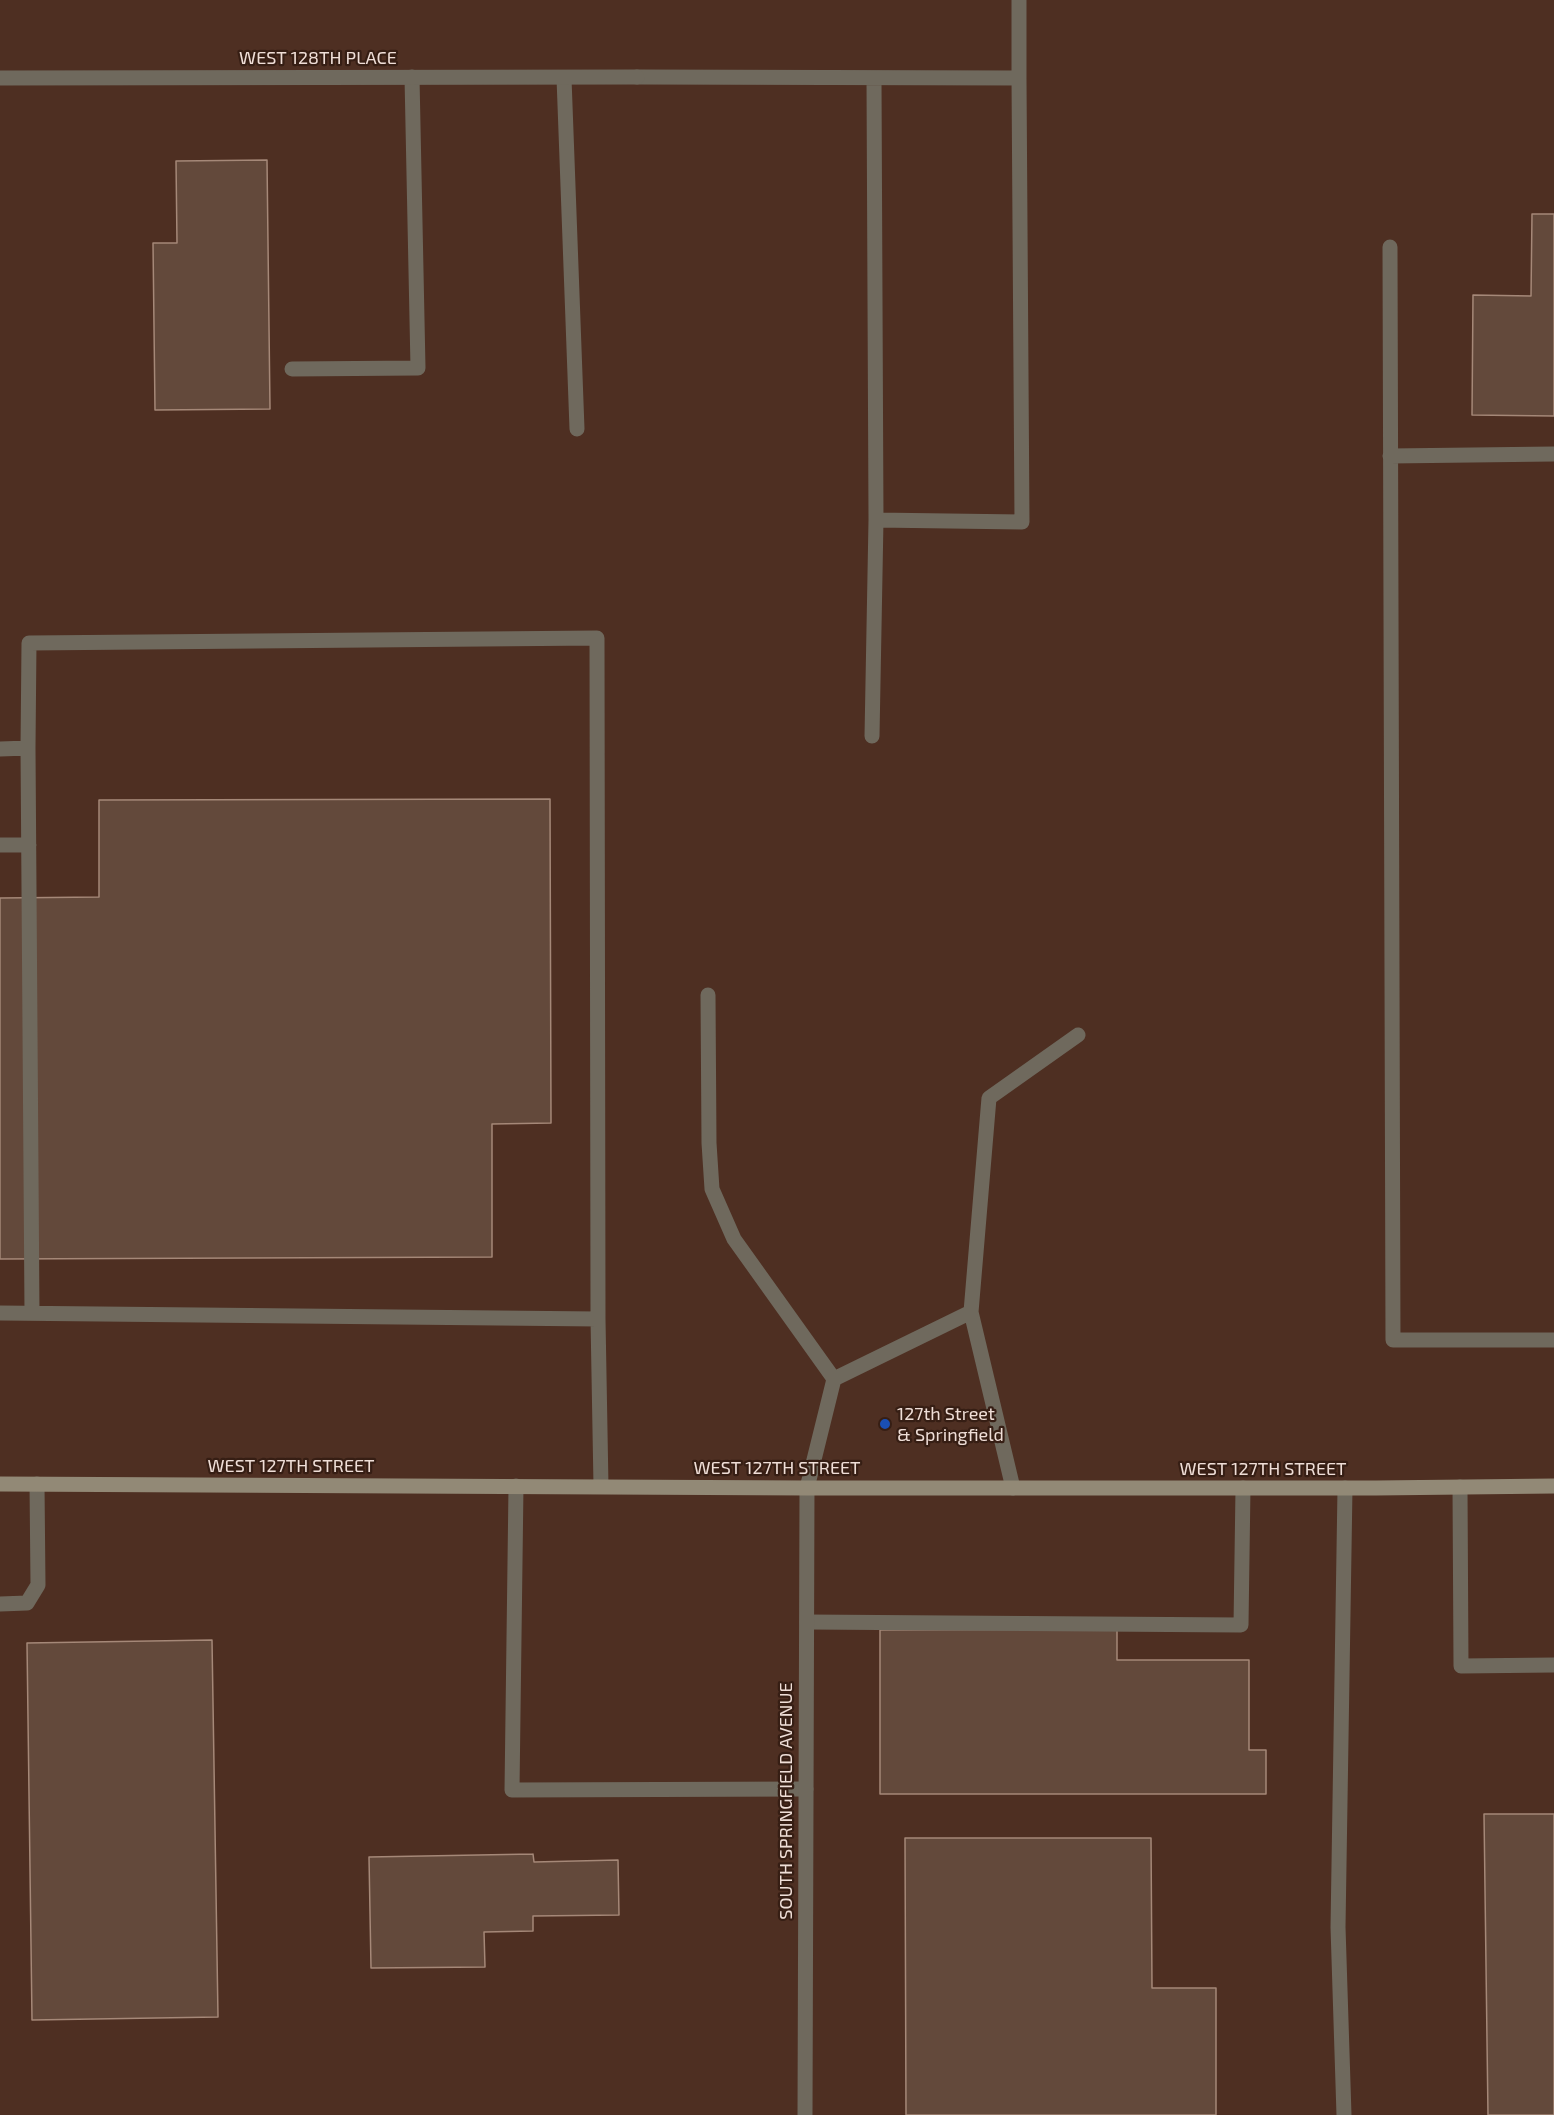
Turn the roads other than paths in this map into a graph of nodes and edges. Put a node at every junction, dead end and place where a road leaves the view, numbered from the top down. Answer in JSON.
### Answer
{"nodes":[{"id":1,"x":1019,"y":0,"type":"edge"},
{"id":2,"x":412,"y":77,"type":"junction"},
{"id":3,"x":0,"y":78,"type":"edge"},
{"id":4,"x":564,"y":78,"type":"junction"},
{"id":5,"x":1019,"y":78,"type":"junction"},
{"id":6,"x":874,"y":79,"type":"junction"},
{"id":7,"x":1390,"y":247,"type":"dead end"},
{"id":8,"x":292,"y":369,"type":"dead end"},
{"id":9,"x":578,"y":429,"type":"dead end"},
{"id":10,"x":1554,"y":454,"type":"edge"},
{"id":11,"x":1390,"y":456,"type":"junction"},
{"id":12,"x":876,"y":520,"type":"junction"},
{"id":13,"x":872,"y":736,"type":"dead end"},
{"id":14,"x":0,"y":748,"type":"edge"},
{"id":15,"x":28,"y":748,"type":"junction"},
{"id":16,"x":0,"y":845,"type":"edge"},
{"id":17,"x":29,"y":845,"type":"junction"},
{"id":18,"x":708,"y":995,"type":"dead end"},
{"id":19,"x":1078,"y":1035,"type":"dead end"},
{"id":20,"x":971,"y":1312,"type":"junction"},
{"id":21,"x":0,"y":1313,"type":"edge"},
{"id":22,"x":32,"y":1313,"type":"junction"},
{"id":23,"x":598,"y":1319,"type":"junction"},
{"id":24,"x":1554,"y":1340,"type":"edge"},
{"id":25,"x":834,"y":1379,"type":"junction"},
{"id":26,"x":0,"y":1484,"type":"edge"},
{"id":27,"x":37,"y":1484,"type":"junction"},
{"id":28,"x":516,"y":1486,"type":"junction"},
{"id":29,"x":601,"y":1486,"type":"junction"},
{"id":30,"x":1554,"y":1486,"type":"edge"},
{"id":31,"x":1460,"y":1487,"type":"junction"},
{"id":32,"x":807,"y":1488,"type":"junction"},
{"id":33,"x":1013,"y":1488,"type":"junction"},
{"id":34,"x":1243,"y":1488,"type":"junction"},
{"id":35,"x":1345,"y":1488,"type":"junction"},
{"id":36,"x":0,"y":1604,"type":"edge"},
{"id":37,"x":807,"y":1622,"type":"junction"},
{"id":38,"x":1554,"y":1665,"type":"edge"},
{"id":39,"x":806,"y":1789,"type":"junction"},
{"id":40,"x":805,"y":2115,"type":"edge"},
{"id":41,"x":1344,"y":2115,"type":"edge"}],
"edges":[{"from":1,"to":5,"type":"street"},
{"from":2,"to":3,"type":"street","name":"WEST 128TH PLACE"},
{"from":2,"to":4,"type":"street","name":"WEST 128TH PLACE"},
{"from":2,"to":8,"type":"street"},
{"from":4,"to":6,"type":"street","name":"WEST 128TH PLACE"},
{"from":4,"to":9,"type":"street"},
{"from":5,"to":6,"type":"street","name":"WEST 128TH PLACE"},
{"from":5,"to":12,"type":"street"},
{"from":6,"to":12,"type":"street"},
{"from":7,"to":11,"type":"street"},
{"from":10,"to":11,"type":"street"},
{"from":11,"to":24,"type":"street"},
{"from":12,"to":13,"type":"street"},
{"from":14,"to":15,"type":"street"},
{"from":15,"to":17,"type":"street"},
{"from":15,"to":23,"type":"street"},
{"from":16,"to":17,"type":"street"},
{"from":17,"to":22,"type":"street"},
{"from":18,"to":25,"type":"street"},
{"from":19,"to":20,"type":"street"},
{"from":20,"to":25,"type":"street"},
{"from":20,"to":33,"type":"street"},
{"from":21,"to":22,"type":"street"},
{"from":22,"to":23,"type":"street"},
{"from":23,"to":29,"type":"street"},
{"from":25,"to":32,"type":"street","name":"SOUTH SPRINGFIELD AVENUE"},
{"from":26,"to":27,"type":"main road","name":"WEST 127TH STREET"},
{"from":27,"to":28,"type":"main road","name":"WEST 127TH STREET"},
{"from":27,"to":36,"type":"street"},
{"from":28,"to":29,"type":"main road","name":"WEST 127TH STREET"},
{"from":28,"to":39,"type":"street"},
{"from":29,"to":32,"type":"main road","name":"WEST 127TH STREET"},
{"from":30,"to":31,"type":"main road","name":"WEST 127TH STREET"},
{"from":31,"to":35,"type":"main road","name":"WEST 127TH STREET"},
{"from":31,"to":38,"type":"street"},
{"from":32,"to":33,"type":"main road","name":"WEST 127TH STREET"},
{"from":32,"to":37,"type":"street","name":"SOUTH SPRINGFIELD AVENUE"},
{"from":33,"to":34,"type":"main road","name":"WEST 127TH STREET"},
{"from":34,"to":35,"type":"main road","name":"WEST 127TH STREET"},
{"from":34,"to":37,"type":"street"},
{"from":35,"to":41,"type":"street"},
{"from":37,"to":39,"type":"street","name":"SOUTH SPRINGFIELD AVENUE"},
{"from":39,"to":40,"type":"street","name":"SOUTH SPRINGFIELD AVENUE"}]}
